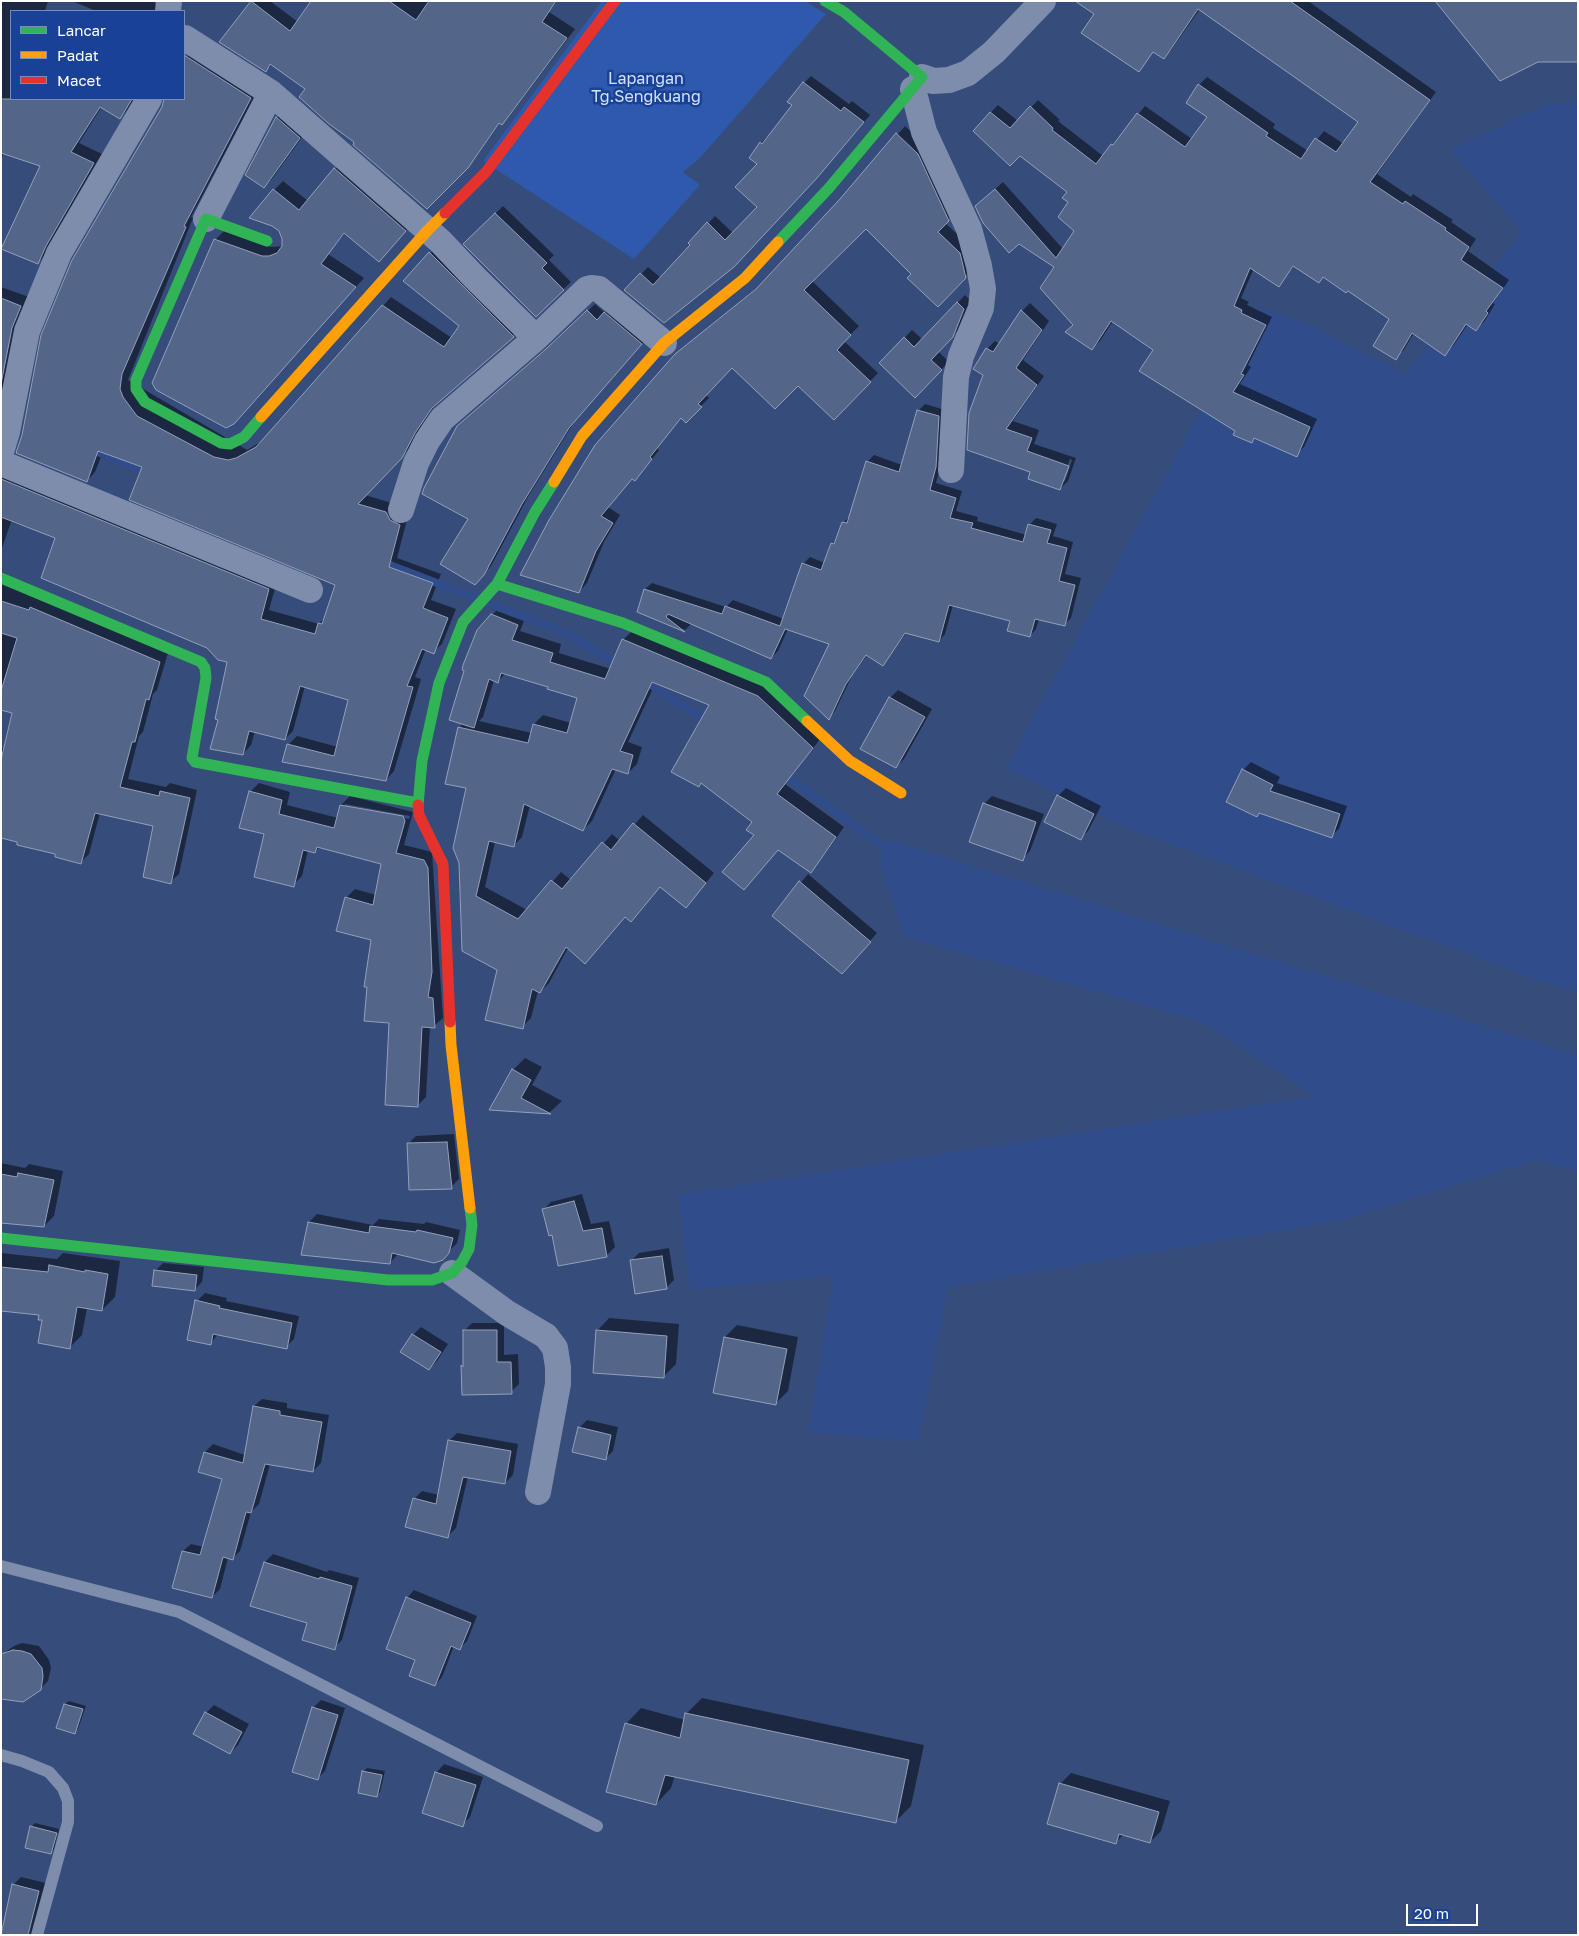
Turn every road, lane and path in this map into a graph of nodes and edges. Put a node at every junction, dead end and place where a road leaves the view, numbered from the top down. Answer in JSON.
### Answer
{"nodes":[{"id":1,"x":615,"y":1,"type":"edge"},
{"id":2,"x":825,"y":1,"type":"edge"},
{"id":3,"x":1043,"y":1,"type":"edge"},
{"id":4,"x":185,"y":39,"type":"edge"},
{"id":5,"x":917,"y":83,"type":"junction"},
{"id":6,"x":271,"y":93,"type":"junction"},
{"id":7,"x":148,"y":100,"type":"edge"},
{"id":8,"x":206,"y":219,"type":"junction"},
{"id":9,"x":427,"y":231,"type":"junction"},
{"id":10,"x":267,"y":241,"type":"dead end"},
{"id":11,"x":536,"y":338,"type":"junction"},
{"id":12,"x":664,"y":343,"type":"junction"},
{"id":13,"x":4,"y":442,"type":"edge"},
{"id":14,"x":1,"y":463,"type":"edge"},
{"id":15,"x":951,"y":470,"type":"dead end"},
{"id":16,"x":401,"y":510,"type":"dead end"},
{"id":17,"x":1,"y":578,"type":"edge"},
{"id":18,"x":498,"y":584,"type":"junction"},
{"id":19,"x":310,"y":590,"type":"dead end"},
{"id":20,"x":901,"y":793,"type":"dead end"},
{"id":21,"x":418,"y":803,"type":"junction"},
{"id":22,"x":1,"y":1238,"type":"edge"},
{"id":23,"x":452,"y":1273,"type":"junction"},
{"id":24,"x":538,"y":1492,"type":"dead end"},
{"id":25,"x":1,"y":1566,"type":"edge"},
{"id":26,"x":1,"y":1755,"type":"edge"},
{"id":27,"x":597,"y":1826,"type":"dead end"},
{"id":28,"x":37,"y":1935,"type":"edge"}],
"edges":[{"from":1,"to":9,"type":"street"},
{"from":2,"to":5,"type":"street"},
{"from":3,"to":5,"type":"street"},
{"from":4,"to":6,"type":"street"},
{"from":5,"to":12,"type":"street"},
{"from":5,"to":15,"type":"street"},
{"from":6,"to":8,"type":"street"},
{"from":6,"to":9,"type":"street"},
{"from":7,"to":13,"type":"street"},
{"from":8,"to":9,"type":"street"},
{"from":8,"to":10,"type":"street"},
{"from":9,"to":11,"type":"street"},
{"from":11,"to":12,"type":"street"},
{"from":11,"to":16,"type":"street"},
{"from":12,"to":18,"type":"street"},
{"from":14,"to":19,"type":"street"},
{"from":17,"to":21,"type":"street"},
{"from":18,"to":20,"type":"street"},
{"from":18,"to":21,"type":"street"},
{"from":21,"to":23,"type":"street"},
{"from":22,"to":23,"type":"street"},
{"from":23,"to":24,"type":"street"},
{"from":25,"to":27,"type":"lane"},
{"from":26,"to":28,"type":"lane"}]}
